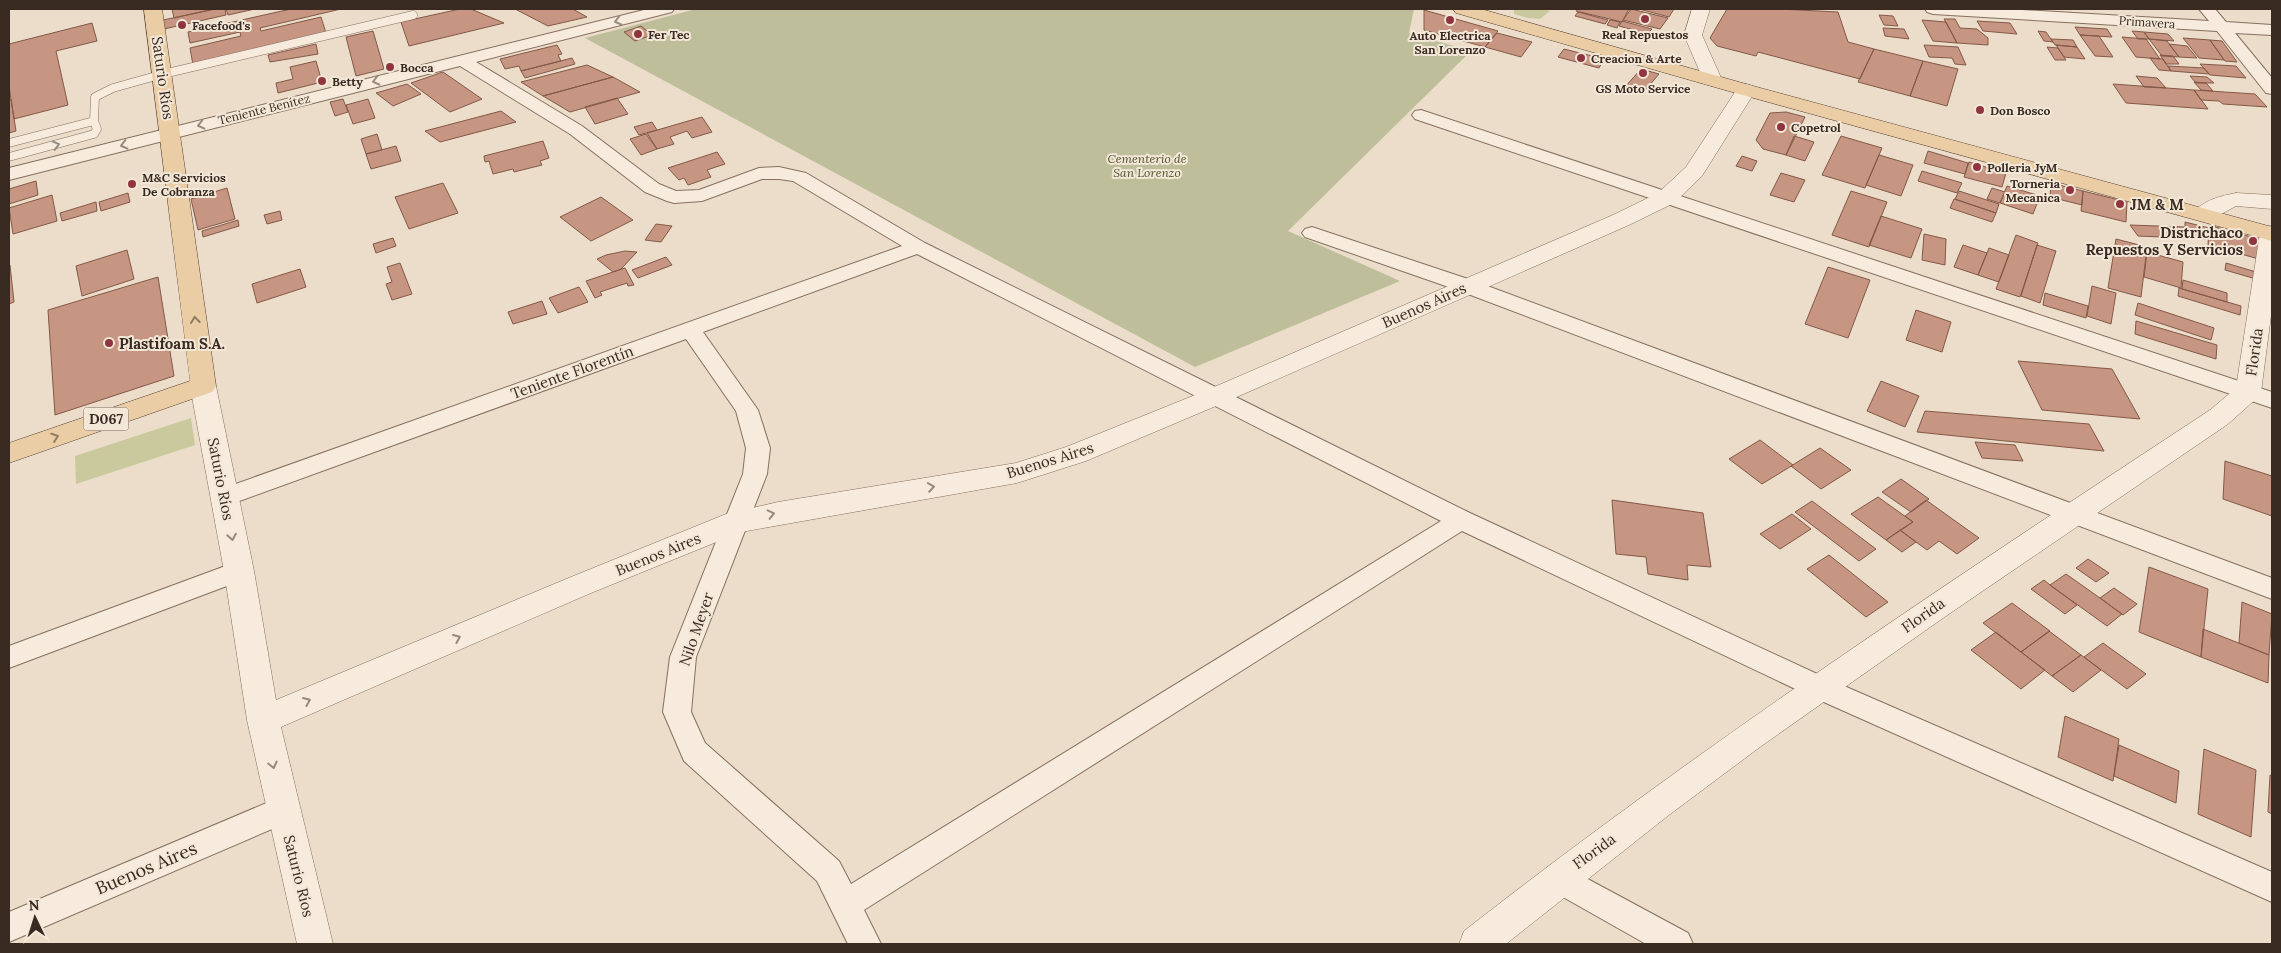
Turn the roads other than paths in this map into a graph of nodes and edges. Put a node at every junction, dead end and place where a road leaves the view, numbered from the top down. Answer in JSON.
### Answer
{"nodes":[{"id":1,"x":153,"y":9,"type":"edge"},
{"id":2,"x":666,"y":9,"type":"edge"},
{"id":3,"x":1462,"y":9,"type":"edge"},
{"id":4,"x":1701,"y":9,"type":"edge"},
{"id":5,"x":1933,"y":9,"type":"edge"},
{"id":6,"x":2207,"y":9,"type":"edge"},
{"id":7,"x":414,"y":15,"type":"dead end"},
{"id":8,"x":2222,"y":27,"type":"junction"},
{"id":9,"x":2272,"y":30,"type":"edge"},
{"id":10,"x":462,"y":60,"type":"junction"},
{"id":11,"x":163,"y":74,"type":"junction"},
{"id":12,"x":1712,"y":80,"type":"junction"},
{"id":13,"x":2272,"y":89,"type":"edge"},
{"id":14,"x":1746,"y":90,"type":"junction"},
{"id":15,"x":1421,"y":115,"type":"dead end"},
{"id":16,"x":94,"y":121,"type":"junction"},
{"id":17,"x":171,"y":133,"type":"junction"},
{"id":18,"x":9,"y":143,"type":"edge"},
{"id":19,"x":9,"y":157,"type":"edge"},
{"id":20,"x":9,"y":174,"type":"edge"},
{"id":21,"x":1666,"y":198,"type":"junction"},
{"id":22,"x":2272,"y":202,"type":"edge"},
{"id":23,"x":2204,"y":214,"type":"junction"},
{"id":24,"x":1312,"y":233,"type":"dead end"},
{"id":25,"x":2272,"y":233,"type":"edge"},
{"id":26,"x":918,"y":247,"type":"junction"},
{"id":27,"x":1467,"y":286,"type":"junction"},
{"id":28,"x":690,"y":330,"type":"junction"},
{"id":29,"x":203,"y":386,"type":"junction"},
{"id":30,"x":2260,"y":396,"type":"edge"},
{"id":31,"x":1214,"y":397,"type":"junction"},
{"id":32,"x":9,"y":453,"type":"edge"},
{"id":33,"x":225,"y":498,"type":"junction"},
{"id":34,"x":2072,"y":514,"type":"junction"},
{"id":35,"x":1461,"y":520,"type":"junction"},
{"id":36,"x":736,"y":522,"type":"junction"},
{"id":37,"x":239,"y":572,"type":"junction"},
{"id":38,"x":2272,"y":589,"type":"edge"},
{"id":39,"x":9,"y":657,"type":"edge"},
{"id":40,"x":1818,"y":687,"type":"junction"},
{"id":41,"x":263,"y":720,"type":"junction"},
{"id":42,"x":283,"y":810,"type":"junction"},
{"id":43,"x":1558,"y":878,"type":"junction"},
{"id":44,"x":2272,"y":887,"type":"edge"},
{"id":45,"x":845,"y":905,"type":"junction"},
{"id":46,"x":9,"y":927,"type":"edge"},
{"id":47,"x":315,"y":944,"type":"edge"},
{"id":48,"x":865,"y":944,"type":"edge"},
{"id":49,"x":1477,"y":944,"type":"edge"},
{"id":50,"x":1677,"y":944,"type":"edge"}],
"edges":[{"from":1,"to":11,"type":"main road","name":"Saturio Ríos"},
{"from":2,"to":10,"type":"street","name":"Teniente Benítez","one_way":true},
{"from":3,"to":12,"type":"main road"},
{"from":4,"to":12,"type":"street"},
{"from":5,"to":8,"type":"street","name":"Primavera"},
{"from":6,"to":8,"type":"street"},
{"from":7,"to":11,"type":"lane"},
{"from":8,"to":9,"type":"street","name":"Primavera"},
{"from":8,"to":13,"type":"street"},
{"from":10,"to":17,"type":"street","name":"Teniente Benítez","one_way":true},
{"from":10,"to":26,"type":"street"},
{"from":11,"to":16,"type":"lane"},
{"from":11,"to":17,"type":"main road","name":"Saturio Ríos"},
{"from":12,"to":14,"type":"main road"},
{"from":14,"to":21,"type":"street","name":"Buenos Aires"},
{"from":14,"to":23,"type":"main road"},
{"from":15,"to":21,"type":"street"},
{"from":16,"to":18,"type":"lane"},
{"from":19,"to":16,"type":"lane","one_way":true},
{"from":17,"to":20,"type":"street","name":"Teniente Benítez","one_way":true},
{"from":29,"to":17,"type":"main road","name":"Saturio Ríos","one_way":true},
{"from":21,"to":27,"type":"street","name":"Buenos Aires"},
{"from":21,"to":30,"type":"street"},
{"from":22,"to":23,"type":"street"},
{"from":23,"to":25,"type":"main road"},
{"from":24,"to":27,"type":"street"},
{"from":25,"to":30,"type":"street","name":"Florida"},
{"from":26,"to":28,"type":"street","name":"Teniente Florentín"},
{"from":26,"to":31,"type":"street"},
{"from":27,"to":31,"type":"street","name":"Buenos Aires"},
{"from":27,"to":34,"type":"street"},
{"from":28,"to":33,"type":"street","name":"Teniente Florentín"},
{"from":28,"to":36,"type":"street","name":"Nilo Meyer"},
{"from":32,"to":29,"type":"main road","number":"D067","one_way":true},
{"from":29,"to":33,"type":"street","name":"Saturio Ríos"},
{"from":30,"to":34,"type":"street","name":"Florida"},
{"from":31,"to":35,"type":"street"},
{"from":36,"to":31,"type":"street","name":"Buenos Aires","one_way":true},
{"from":33,"to":37,"type":"street","name":"Saturio Ríos","one_way":true},
{"from":34,"to":38,"type":"street"},
{"from":34,"to":40,"type":"street","name":"Florida"},
{"from":35,"to":40,"type":"street"},
{"from":35,"to":45,"type":"street"},
{"from":41,"to":36,"type":"street","name":"Buenos Aires","one_way":true},
{"from":36,"to":45,"type":"street","name":"Nilo Meyer"},
{"from":37,"to":39,"type":"street"},
{"from":37,"to":41,"type":"street","name":"Saturio Ríos"},
{"from":40,"to":43,"type":"street","name":"Florida"},
{"from":40,"to":44,"type":"street"},
{"from":41,"to":42,"type":"street","name":"Saturio Ríos","one_way":true},
{"from":42,"to":46,"type":"street","name":"Buenos Aires"},
{"from":42,"to":47,"type":"street","name":"Saturio Ríos"},
{"from":43,"to":49,"type":"street","name":"Florida"},
{"from":43,"to":50,"type":"street"},
{"from":45,"to":48,"type":"street","name":"Nilo Meyer"}]}
